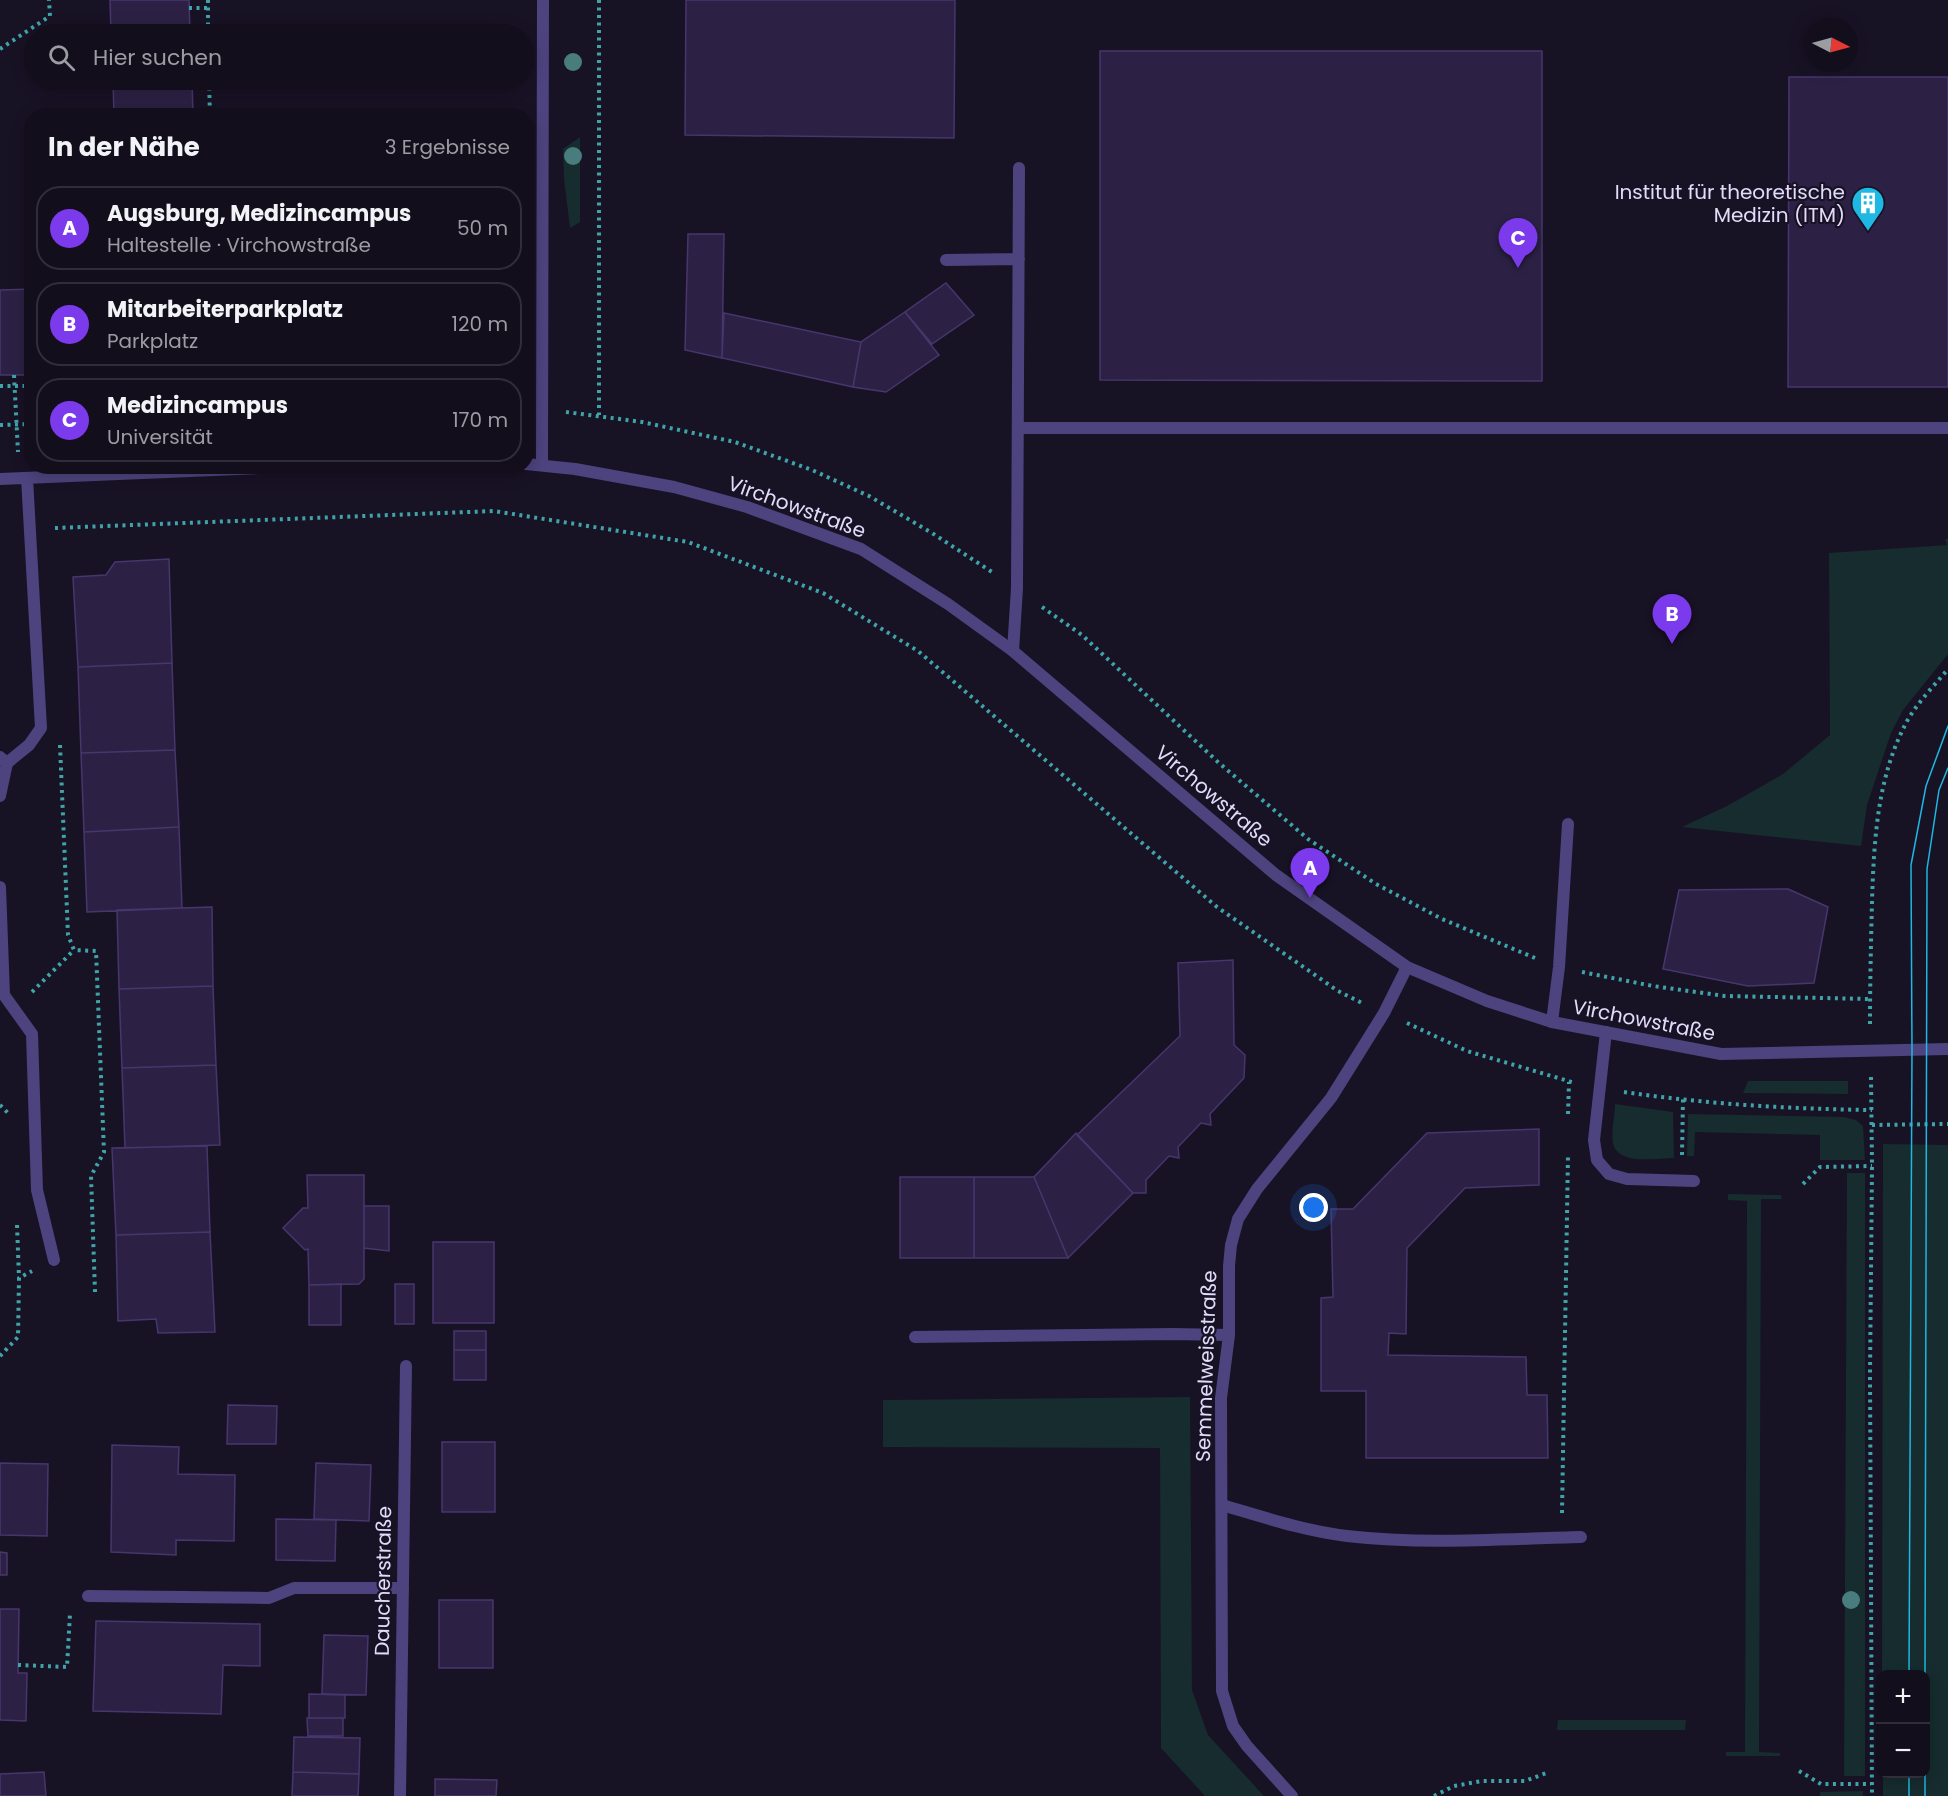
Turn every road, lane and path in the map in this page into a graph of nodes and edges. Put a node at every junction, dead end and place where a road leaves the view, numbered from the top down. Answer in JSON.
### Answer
{"nodes":[{"id":1,"x":49,"y":0,"type":"edge"},
{"id":2,"x":208,"y":0,"type":"edge"},
{"id":3,"x":543,"y":0,"type":"edge"},
{"id":4,"x":599,"y":0,"type":"edge"},
{"id":5,"x":189,"y":8,"type":"dead end"},
{"id":6,"x":208,"y":8,"type":"junction"},
{"id":7,"x":38,"y":24,"type":"edge"},
{"id":8,"x":208,"y":24,"type":"edge"},
{"id":9,"x":24,"y":33,"type":"edge"},
{"id":10,"x":0,"y":49,"type":"edge"},
{"id":11,"x":209,"y":90,"type":"edge"},
{"id":12,"x":210,"y":108,"type":"edge"},
{"id":13,"x":1019,"y":168,"type":"dead end"},
{"id":14,"x":946,"y":260,"type":"dead end"},
{"id":15,"x":1019,"y":260,"type":"junction"},
{"id":16,"x":14,"y":375,"type":"dead end"},
{"id":17,"x":0,"y":386,"type":"edge"},
{"id":18,"x":15,"y":386,"type":"junction"},
{"id":19,"x":24,"y":386,"type":"edge"},
{"id":20,"x":543,"y":411,"type":"junction"},
{"id":21,"x":599,"y":415,"type":"junction"},
{"id":22,"x":17,"y":424,"type":"junction"},
{"id":23,"x":24,"y":424,"type":"edge"},
{"id":24,"x":0,"y":425,"type":"edge"},
{"id":25,"x":1019,"y":428,"type":"junction"},
{"id":26,"x":1948,"y":428,"type":"edge"},
{"id":27,"x":534,"y":464,"type":"edge"},
{"id":28,"x":542,"y":464,"type":"junction"},
{"id":29,"x":118,"y":474,"type":"edge"},
{"id":30,"x":23,"y":478,"type":"junction"},
{"id":31,"x":0,"y":479,"type":"edge"},
{"id":32,"x":29,"y":529,"type":"junction"},
{"id":33,"x":1017,"y":588,"type":"junction"},
{"id":34,"x":1013,"y":651,"type":"junction"},
{"id":35,"x":1948,"y":669,"type":"edge"},
{"id":36,"x":60,"y":744,"type":"dead end"},
{"id":37,"x":3,"y":760,"type":"edge"},
{"id":38,"x":0,"y":796,"type":"edge"},
{"id":39,"x":1568,"y":824,"type":"dead end"},
{"id":40,"x":0,"y":887,"type":"edge"},
{"id":41,"x":74,"y":950,"type":"junction"},
{"id":42,"x":1407,"y":967,"type":"junction"},
{"id":43,"x":1559,"y":967,"type":"junction"},
{"id":44,"x":14,"y":1010,"type":"junction"},
{"id":45,"x":1384,"y":1013,"type":"junction"},
{"id":46,"x":1552,"y":1022,"type":"junction"},
{"id":47,"x":1606,"y":1032,"type":"junction"},
{"id":48,"x":1948,"y":1049,"type":"edge"},
{"id":49,"x":1569,"y":1082,"type":"dead end"},
{"id":50,"x":1683,"y":1099,"type":"dead end"},
{"id":51,"x":1872,"y":1110,"type":"dead end"},
{"id":52,"x":1568,"y":1118,"type":"dead end"},
{"id":53,"x":1948,"y":1124,"type":"edge"},
{"id":54,"x":1872,"y":1125,"type":"junction"},
{"id":55,"x":1568,"y":1154,"type":"dead end"},
{"id":56,"x":1872,"y":1166,"type":"junction"},
{"id":57,"x":1681,"y":1181,"type":"junction"},
{"id":58,"x":1694,"y":1181,"type":"dead end"},
{"id":59,"x":1803,"y":1184,"type":"dead end"},
{"id":60,"x":54,"y":1260,"type":"joint"},
{"id":61,"x":95,"y":1292,"type":"dead end"},
{"id":62,"x":1229,"y":1335,"type":"junction"},
{"id":63,"x":915,"y":1337,"type":"dead end"},
{"id":64,"x":0,"y":1356,"type":"edge"},
{"id":65,"x":406,"y":1366,"type":"dead end"},
{"id":66,"x":1222,"y":1506,"type":"junction"},
{"id":67,"x":1562,"y":1537,"type":"junction"},
{"id":68,"x":1581,"y":1537,"type":"dead end"},
{"id":69,"x":403,"y":1588,"type":"junction"},
{"id":70,"x":88,"y":1596,"type":"joint"},
{"id":71,"x":18,"y":1665,"type":"dead end"},
{"id":72,"x":1799,"y":1771,"type":"dead end"},
{"id":73,"x":1549,"y":1772,"type":"dead end"},
{"id":74,"x":1871,"y":1784,"type":"junction"},
{"id":75,"x":400,"y":1796,"type":"edge"},
{"id":76,"x":1292,"y":1796,"type":"edge"},
{"id":77,"x":1434,"y":1796,"type":"edge"},
{"id":78,"x":1872,"y":1796,"type":"edge"}],
"edges":[{"from":1,"to":7,"type":"path"},
{"from":2,"to":6,"type":"path"},
{"from":3,"to":20,"type":"street"},
{"from":4,"to":21,"type":"path"},
{"from":5,"to":6,"type":"path"},
{"from":6,"to":8,"type":"path"},
{"from":9,"to":10,"type":"path"},
{"from":11,"to":12,"type":"path"},
{"from":13,"to":15,"type":"street"},
{"from":14,"to":15,"type":"street"},
{"from":15,"to":25,"type":"street"},
{"from":16,"to":18,"type":"path"},
{"from":17,"to":18,"type":"path"},
{"from":18,"to":19,"type":"path"},
{"from":18,"to":22,"type":"path"},
{"from":20,"to":21,"type":"path"},
{"from":20,"to":28,"type":"street"},
{"from":21,"to":33,"type":"path"},
{"from":22,"to":23,"type":"path"},
{"from":22,"to":24,"type":"path"},
{"from":22,"to":30,"type":"path"},
{"from":25,"to":26,"type":"street"},
{"from":25,"to":33,"type":"street"},
{"from":27,"to":28,"type":"street","name":"Virchowstraße"},
{"from":28,"to":34,"type":"street","name":"Virchowstraße"},
{"from":29,"to":30,"type":"street"},
{"from":30,"to":31,"type":"street"},
{"from":30,"to":32,"type":"street"},
{"from":32,"to":37,"type":"street"},
{"from":32,"to":45,"type":"path"},
{"from":33,"to":34,"type":"street"},
{"from":33,"to":43,"type":"path"},
{"from":34,"to":42,"type":"street","name":"Virchowstraße"},
{"from":35,"to":43,"type":"path"},
{"from":36,"to":41,"type":"path"},
{"from":37,"to":38,"type":"street"},
{"from":39,"to":43,"type":"street"},
{"from":40,"to":44,"type":"street"},
{"from":41,"to":44,"type":"path"},
{"from":41,"to":61,"type":"path"},
{"from":42,"to":45,"type":"street","name":"Semmelweisstraße"},
{"from":42,"to":46,"type":"street","name":"Virchowstraße"},
{"from":43,"to":46,"type":"street"},
{"from":44,"to":60,"type":"street"},
{"from":45,"to":62,"type":"street","name":"Semmelweisstraße"},
{"from":46,"to":47,"type":"street","name":"Virchowstraße"},
{"from":47,"to":48,"type":"street","name":"Virchowstraße"},
{"from":47,"to":57,"type":"street"},
{"from":49,"to":52,"type":"path"},
{"from":50,"to":57,"type":"path"},
{"from":51,"to":54,"type":"path"},
{"from":53,"to":54,"type":"path"},
{"from":54,"to":56,"type":"path"},
{"from":55,"to":67,"type":"path"},
{"from":56,"to":59,"type":"path"},
{"from":56,"to":74,"type":"path"},
{"from":57,"to":58,"type":"street"},
{"from":60,"to":64,"type":"path"},
{"from":62,"to":63,"type":"street"},
{"from":62,"to":66,"type":"street","name":"Semmelweisstraße"},
{"from":65,"to":69,"type":"street","name":"Daucherstraße"},
{"from":66,"to":67,"type":"street"},
{"from":66,"to":76,"type":"street","name":"Semmelweisstraße"},
{"from":67,"to":68,"type":"street"},
{"from":69,"to":70,"type":"street"},
{"from":69,"to":75,"type":"street","name":"Daucherstraße"},
{"from":70,"to":71,"type":"path"},
{"from":72,"to":74,"type":"path"},
{"from":73,"to":77,"type":"path"},
{"from":74,"to":78,"type":"path"}]}
